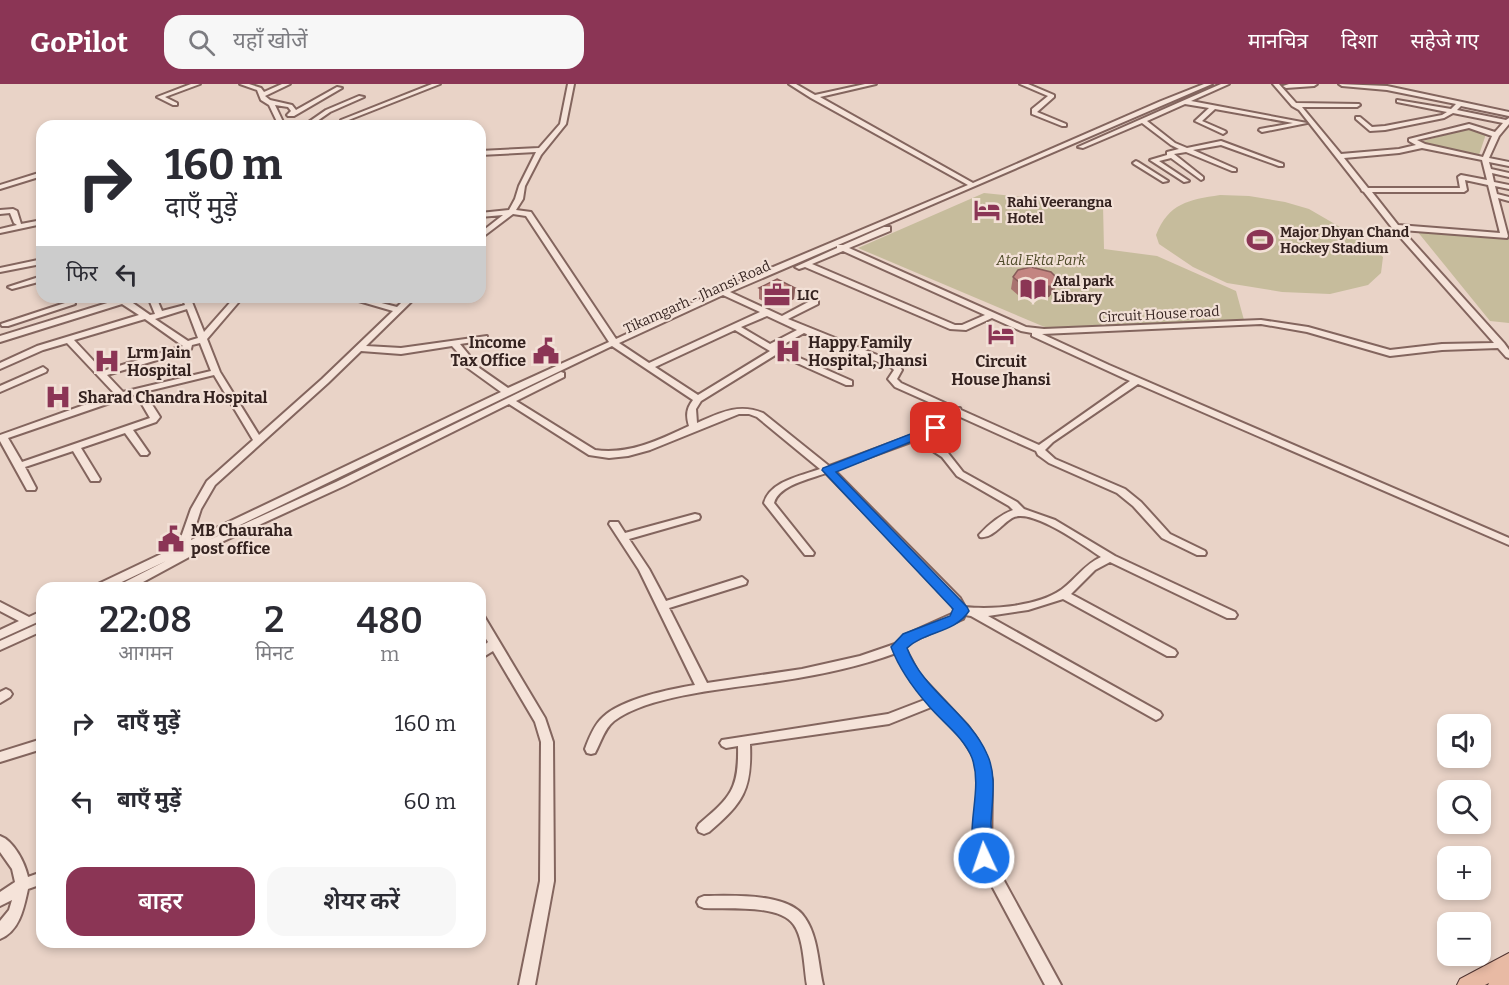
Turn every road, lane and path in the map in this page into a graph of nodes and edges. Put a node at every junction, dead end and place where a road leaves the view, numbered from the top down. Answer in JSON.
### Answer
{"nodes":[{"id":1,"x":197,"y":84,"type":"edge"},
{"id":2,"x":243,"y":84,"type":"edge"},
{"id":3,"x":287,"y":84,"type":"edge"},
{"id":4,"x":437,"y":84,"type":"edge"},
{"id":5,"x":571,"y":84,"type":"edge"},
{"id":6,"x":792,"y":84,"type":"edge"},
{"id":7,"x":873,"y":84,"type":"edge"},
{"id":8,"x":1023,"y":84,"type":"edge"},
{"id":9,"x":1209,"y":84,"type":"edge"},
{"id":10,"x":1226,"y":84,"type":"edge"},
{"id":11,"x":1276,"y":84,"type":"edge"},
{"id":12,"x":1314,"y":84,"type":"edge"},
{"id":13,"x":1342,"y":84,"type":"edge"},
{"id":14,"x":1285,"y":85,"type":"edge"},
{"id":15,"x":339,"y":88,"type":"dead end"},
{"id":16,"x":262,"y":95,"type":"junction"},
{"id":17,"x":361,"y":96,"type":"dead end"},
{"id":18,"x":1197,"y":96,"type":"junction"},
{"id":19,"x":813,"y":97,"type":"junction"},
{"id":20,"x":1399,"y":101,"type":"dead end"},
{"id":21,"x":268,"y":102,"type":"junction"},
{"id":22,"x":1184,"y":102,"type":"junction"},
{"id":23,"x":1460,"y":103,"type":"junction"},
{"id":24,"x":175,"y":104,"type":"dead end"},
{"id":25,"x":1357,"y":105,"type":"dead end"},
{"id":26,"x":1299,"y":106,"type":"junction"},
{"id":27,"x":1215,"y":107,"type":"junction"},
{"id":28,"x":1256,"y":109,"type":"dead end"},
{"id":29,"x":1453,"y":111,"type":"junction"},
{"id":30,"x":1509,"y":114,"type":"edge"},
{"id":31,"x":292,"y":115,"type":"junction"},
{"id":32,"x":1437,"y":117,"type":"junction"},
{"id":33,"x":1358,"y":118,"type":"dead end"},
{"id":34,"x":279,"y":120,"type":"edge"},
{"id":35,"x":286,"y":120,"type":"edge"},
{"id":36,"x":314,"y":120,"type":"edge"},
{"id":37,"x":344,"y":120,"type":"dead end"},
{"id":38,"x":1143,"y":121,"type":"junction"},
{"id":39,"x":1508,"y":121,"type":"edge"},
{"id":40,"x":1309,"y":123,"type":"junction"},
{"id":41,"x":1064,"y":125,"type":"dead end"},
{"id":42,"x":1469,"y":126,"type":"junction"},
{"id":43,"x":1262,"y":130,"type":"dead end"},
{"id":44,"x":1223,"y":132,"type":"dead end"},
{"id":45,"x":1497,"y":134,"type":"junction"},
{"id":46,"x":1509,"y":135,"type":"edge"},
{"id":47,"x":1423,"y":146,"type":"junction"},
{"id":48,"x":1182,"y":149,"type":"junction"},
{"id":49,"x":540,"y":152,"type":"junction"},
{"id":50,"x":486,"y":155,"type":"edge"},
{"id":51,"x":1171,"y":156,"type":"junction"},
{"id":52,"x":1339,"y":156,"type":"junction"},
{"id":53,"x":1485,"y":159,"type":"junction"},
{"id":54,"x":1136,"y":163,"type":"dead end"},
{"id":55,"x":1509,"y":164,"type":"edge"},
{"id":56,"x":1281,"y":165,"type":"dead end"},
{"id":57,"x":1011,"y":168,"type":"junction"},
{"id":58,"x":1233,"y":170,"type":"dead end"},
{"id":59,"x":1488,"y":170,"type":"junction"},
{"id":60,"x":1170,"y":171,"type":"junction"},
{"id":61,"x":1020,"y":172,"type":"junction"},
{"id":62,"x":1154,"y":174,"type":"junction"},
{"id":63,"x":1509,"y":175,"type":"edge"},
{"id":64,"x":36,"y":176,"type":"edge"},
{"id":65,"x":1201,"y":178,"type":"dead end"},
{"id":66,"x":1165,"y":181,"type":"dead end"},
{"id":67,"x":1186,"y":181,"type":"dead end"},
{"id":68,"x":1491,"y":183,"type":"junction"},
{"id":69,"x":973,"y":185,"type":"junction"},
{"id":70,"x":0,"y":187,"type":"edge"},
{"id":71,"x":1509,"y":187,"type":"edge"},
{"id":72,"x":1364,"y":189,"type":"junction"},
{"id":73,"x":1494,"y":195,"type":"junction"},
{"id":74,"x":519,"y":199,"type":"junction"},
{"id":75,"x":1509,"y":199,"type":"edge"},
{"id":76,"x":486,"y":208,"type":"edge"},
{"id":77,"x":1497,"y":209,"type":"junction"},
{"id":78,"x":0,"y":212,"type":"edge"},
{"id":79,"x":1509,"y":212,"type":"edge"},
{"id":80,"x":506,"y":213,"type":"junction"},
{"id":81,"x":528,"y":214,"type":"junction"},
{"id":82,"x":486,"y":215,"type":"edge"},
{"id":83,"x":36,"y":221,"type":"edge"},
{"id":84,"x":36,"y":221,"type":"edge"},
{"id":85,"x":18,"y":223,"type":"junction"},
{"id":86,"x":1396,"y":227,"type":"junction"},
{"id":87,"x":0,"y":229,"type":"edge"},
{"id":88,"x":486,"y":231,"type":"edge"},
{"id":89,"x":1507,"y":236,"type":"edge"},
{"id":90,"x":833,"y":244,"type":"junction"},
{"id":91,"x":843,"y":248,"type":"junction"},
{"id":92,"x":36,"y":262,"type":"edge"},
{"id":93,"x":805,"y":264,"type":"junction"},
{"id":94,"x":0,"y":270,"type":"edge"},
{"id":95,"x":36,"y":281,"type":"edge"},
{"id":96,"x":12,"y":287,"type":"dead end"},
{"id":97,"x":728,"y":293,"type":"junction"},
{"id":98,"x":815,"y":302,"type":"dead end"},
{"id":99,"x":71,"y":303,"type":"dead end"},
{"id":100,"x":109,"y":303,"type":"edge"},
{"id":101,"x":127,"y":303,"type":"edge"},
{"id":102,"x":155,"y":303,"type":"edge"},
{"id":103,"x":186,"y":303,"type":"edge"},
{"id":104,"x":188,"y":303,"type":"edge"},
{"id":105,"x":228,"y":303,"type":"edge"},
{"id":106,"x":372,"y":303,"type":"edge"},
{"id":107,"x":406,"y":303,"type":"edge"},
{"id":108,"x":398,"y":310,"type":"junction"},
{"id":109,"x":768,"y":312,"type":"junction"},
{"id":110,"x":993,"y":314,"type":"junction"},
{"id":111,"x":160,"y":315,"type":"junction"},
{"id":112,"x":147,"y":317,"type":"junction"},
{"id":113,"x":783,"y":319,"type":"junction"},
{"id":114,"x":3,"y":323,"type":"edge"},
{"id":115,"x":735,"y":327,"type":"junction"},
{"id":116,"x":1024,"y":329,"type":"junction"},
{"id":117,"x":804,"y":330,"type":"junction"},
{"id":118,"x":24,"y":331,"type":"junction"},
{"id":119,"x":1076,"y":332,"type":"junction"},
{"id":120,"x":484,"y":338,"type":"dead end"},
{"id":121,"x":0,"y":339,"type":"edge"},
{"id":122,"x":68,"y":339,"type":"junction"},
{"id":123,"x":203,"y":339,"type":"junction"},
{"id":124,"x":454,"y":343,"type":"junction"},
{"id":125,"x":188,"y":344,"type":"junction"},
{"id":126,"x":615,"y":345,"type":"junction"},
{"id":127,"x":1501,"y":345,"type":"junction"},
{"id":128,"x":40,"y":348,"type":"junction"},
{"id":129,"x":360,"y":348,"type":"junction"},
{"id":130,"x":773,"y":349,"type":"junction"},
{"id":131,"x":1071,"y":351,"type":"junction"},
{"id":132,"x":1509,"y":355,"type":"edge"},
{"id":133,"x":0,"y":366,"type":"edge"},
{"id":134,"x":648,"y":367,"type":"junction"},
{"id":135,"x":43,"y":370,"type":"dead end"},
{"id":136,"x":216,"y":372,"type":"junction"},
{"id":137,"x":101,"y":374,"type":"junction"},
{"id":138,"x":1136,"y":381,"type":"junction"},
{"id":139,"x":849,"y":383,"type":"dead end"},
{"id":140,"x":0,"y":389,"type":"edge"},
{"id":141,"x":139,"y":391,"type":"junction"},
{"id":142,"x":121,"y":395,"type":"junction"},
{"id":143,"x":508,"y":396,"type":"junction"},
{"id":144,"x":698,"y":399,"type":"junction"},
{"id":145,"x":957,"y":410,"type":"junction"},
{"id":146,"x":127,"y":429,"type":"junction"},
{"id":147,"x":695,"y":429,"type":"junction"},
{"id":148,"x":917,"y":436,"type":"junction"},
{"id":149,"x":1,"y":438,"type":"edge"},
{"id":150,"x":258,"y":441,"type":"junction"},
{"id":151,"x":76,"y":447,"type":"junction"},
{"id":152,"x":1040,"y":449,"type":"junction"},
{"id":153,"x":144,"y":453,"type":"dead end"},
{"id":154,"x":19,"y":466,"type":"junction"},
{"id":155,"x":828,"y":470,"type":"junction"},
{"id":156,"x":95,"y":479,"type":"dead end"},
{"id":157,"x":31,"y":488,"type":"dead end"},
{"id":158,"x":1021,"y":512,"type":"junction"},
{"id":159,"x":695,"y":517,"type":"dead end"},
{"id":160,"x":614,"y":524,"type":"dead end"},
{"id":161,"x":984,"y":535,"type":"dead end"},
{"id":162,"x":623,"y":537,"type":"junction"},
{"id":163,"x":1509,"y":542,"type":"edge"},
{"id":164,"x":185,"y":551,"type":"junction"},
{"id":165,"x":808,"y":553,"type":"dead end"},
{"id":166,"x":1201,"y":553,"type":"dead end"},
{"id":167,"x":1111,"y":558,"type":"junction"},
{"id":168,"x":742,"y":581,"type":"dead end"},
{"id":169,"x":114,"y":582,"type":"edge"},
{"id":170,"x":133,"y":582,"type":"edge"},
{"id":171,"x":1063,"y":594,"type":"junction"},
{"id":172,"x":0,"y":606,"type":"edge"},
{"id":173,"x":663,"y":606,"type":"junction"},
{"id":174,"x":961,"y":611,"type":"junction"},
{"id":175,"x":975,"y":614,"type":"junction"},
{"id":176,"x":1231,"y":615,"type":"dead end"},
{"id":177,"x":36,"y":618,"type":"edge"},
{"id":178,"x":28,"y":621,"type":"junction"},
{"id":179,"x":36,"y":629,"type":"edge"},
{"id":180,"x":486,"y":629,"type":"edge"},
{"id":181,"x":0,"y":634,"type":"edge"},
{"id":182,"x":495,"y":643,"type":"junction"},
{"id":183,"x":0,"y":646,"type":"edge"},
{"id":184,"x":899,"y":647,"type":"junction"},
{"id":185,"x":486,"y":650,"type":"edge"},
{"id":186,"x":1171,"y":653,"type":"dead end"},
{"id":187,"x":703,"y":688,"type":"junction"},
{"id":188,"x":934,"y":701,"type":"junction"},
{"id":189,"x":1156,"y":715,"type":"dead end"},
{"id":190,"x":744,"y":741,"type":"junction"},
{"id":191,"x":726,"y":743,"type":"dead end"},
{"id":192,"x":36,"y":746,"type":"edge"},
{"id":193,"x":591,"y":749,"type":"dead end"},
{"id":194,"x":0,"y":757,"type":"edge"},
{"id":195,"x":704,"y":828,"type":"dead end"},
{"id":196,"x":0,"y":842,"type":"edge"},
{"id":197,"x":36,"y":880,"type":"edge"},
{"id":198,"x":22,"y":885,"type":"junction"},
{"id":199,"x":0,"y":900,"type":"edge"},
{"id":200,"x":704,"y":902,"type":"dead end"},
{"id":201,"x":0,"y":932,"type":"edge"},
{"id":202,"x":1509,"y":962,"type":"edge"},
{"id":203,"x":1509,"y":979,"type":"edge"},
{"id":204,"x":527,"y":985,"type":"edge"},
{"id":205,"x":815,"y":985,"type":"edge"},
{"id":206,"x":1053,"y":985,"type":"edge"},
{"id":207,"x":1467,"y":985,"type":"edge"},
{"id":208,"x":1498,"y":985,"type":"edge"}],
"edges":[{"from":1,"to":24,"type":"street"},
{"from":2,"to":16,"type":"street"},
{"from":3,"to":16,"type":"street"},
{"from":4,"to":37,"type":"street"},
{"from":5,"to":49,"type":"street"},
{"from":6,"to":19,"type":"street"},
{"from":7,"to":19,"type":"street"},
{"from":8,"to":41,"type":"street"},
{"from":9,"to":57,"type":"street","name":"Tikamgarh - Jhansi Road"},
{"from":10,"to":18,"type":"street","name":"Tikamgarh - Jhansi Road"},
{"from":11,"to":26,"type":"street"},
{"from":12,"to":14,"type":"street"},
{"from":13,"to":23,"type":"street"},
{"from":14,"to":26,"type":"street"},
{"from":15,"to":31,"type":"street"},
{"from":16,"to":21,"type":"street"},
{"from":17,"to":36,"type":"street"},
{"from":18,"to":22,"type":"street","name":"Tikamgarh - Jhansi Road"},
{"from":18,"to":28,"type":"street"},
{"from":19,"to":69,"type":"street"},
{"from":20,"to":29,"type":"street"},
{"from":21,"to":31,"type":"street"},
{"from":21,"to":34,"type":"street"},
{"from":22,"to":27,"type":"street"},
{"from":22,"to":38,"type":"street","name":"Tikamgarh - Jhansi Road"},
{"from":23,"to":29,"type":"street"},
{"from":23,"to":30,"type":"street"},
{"from":25,"to":26,"type":"street"},
{"from":26,"to":40,"type":"street"},
{"from":27,"to":40,"type":"street"},
{"from":27,"to":44,"type":"street"},
{"from":29,"to":32,"type":"street"},
{"from":29,"to":39,"type":"street"},
{"from":31,"to":35,"type":"street"},
{"from":32,"to":33,"type":"street"},
{"from":32,"to":42,"type":"street"},
{"from":38,"to":48,"type":"street"},
{"from":38,"to":61,"type":"street","name":"Tikamgarh - Jhansi Road"},
{"from":39,"to":45,"type":"street"},
{"from":40,"to":43,"type":"street"},
{"from":40,"to":52,"type":"street"},
{"from":42,"to":45,"type":"street"},
{"from":42,"to":47,"type":"street"},
{"from":45,"to":46,"type":"street"},
{"from":45,"to":53,"type":"street"},
{"from":47,"to":52,"type":"street"},
{"from":47,"to":53,"type":"street"},
{"from":48,"to":51,"type":"street"},
{"from":48,"to":56,"type":"street"},
{"from":48,"to":58,"type":"street"},
{"from":49,"to":50,"type":"street"},
{"from":49,"to":74,"type":"street"},
{"from":51,"to":60,"type":"street"},
{"from":51,"to":65,"type":"street"},
{"from":52,"to":72,"type":"street"},
{"from":53,"to":55,"type":"street"},
{"from":53,"to":59,"type":"street"},
{"from":54,"to":62,"type":"street"},
{"from":57,"to":61,"type":"street"},
{"from":57,"to":69,"type":"street","name":"Tikamgarh - Jhansi Road"},
{"from":59,"to":63,"type":"street"},
{"from":59,"to":68,"type":"street"},
{"from":60,"to":62,"type":"street"},
{"from":60,"to":67,"type":"street"},
{"from":61,"to":91,"type":"street","name":"Tikamgarh - Jhansi Road"},
{"from":62,"to":66,"type":"street"},
{"from":64,"to":70,"type":"street"},
{"from":68,"to":71,"type":"street"},
{"from":68,"to":72,"type":"street"},
{"from":68,"to":73,"type":"street"},
{"from":69,"to":90,"type":"street","name":"Tikamgarh - Jhansi Road"},
{"from":72,"to":86,"type":"street"},
{"from":73,"to":75,"type":"street"},
{"from":73,"to":77,"type":"street"},
{"from":74,"to":80,"type":"street"},
{"from":74,"to":81,"type":"street"},
{"from":76,"to":80,"type":"street"},
{"from":77,"to":79,"type":"street"},
{"from":77,"to":89,"type":"street"},
{"from":78,"to":85,"type":"street"},
{"from":80,"to":81,"type":"street"},
{"from":80,"to":82,"type":"street"},
{"from":80,"to":88,"type":"street"},
{"from":81,"to":126,"type":"street"},
{"from":83,"to":85,"type":"street"},
{"from":84,"to":87,"type":"street"},
{"from":85,"to":87,"type":"street"},
{"from":86,"to":89,"type":"street"},
{"from":86,"to":127,"type":"street"},
{"from":90,"to":91,"type":"street","name":"Circuit House road"},
{"from":90,"to":97,"type":"street","name":"Tikamgarh - Jhansi Road"},
{"from":91,"to":93,"type":"street","name":"Tikamgarh - Jhansi Road"},
{"from":91,"to":110,"type":"street","name":"Circuit House road"},
{"from":92,"to":94,"type":"street"},
{"from":93,"to":97,"type":"street","name":"Tikamgarh - Jhansi Road"},
{"from":93,"to":110,"type":"street"},
{"from":95,"to":96,"type":"street"},
{"from":97,"to":109,"type":"street"},
{"from":97,"to":126,"type":"street","name":"Tikamgarh - Jhansi Road"},
{"from":98,"to":113,"type":"street"},
{"from":99,"to":114,"type":"street"},
{"from":100,"to":118,"type":"street"},
{"from":101,"to":112,"type":"street"},
{"from":102,"to":111,"type":"street"},
{"from":103,"to":111,"type":"street"},
{"from":104,"to":123,"type":"street"},
{"from":105,"to":123,"type":"street"},
{"from":106,"to":108,"type":"street"},
{"from":107,"to":108,"type":"street"},
{"from":108,"to":129,"type":"street"},
{"from":109,"to":113,"type":"street"},
{"from":109,"to":115,"type":"street"},
{"from":110,"to":116,"type":"street","name":"Circuit House road"},
{"from":111,"to":112,"type":"street"},
{"from":112,"to":122,"type":"street"},
{"from":112,"to":125,"type":"street"},
{"from":113,"to":117,"type":"street"},
{"from":114,"to":118,"type":"street"},
{"from":115,"to":130,"type":"street"},
{"from":115,"to":134,"type":"street"},
{"from":116,"to":119,"type":"street","name":"Circuit House road"},
{"from":116,"to":131,"type":"street"},
{"from":117,"to":130,"type":"street"},
{"from":117,"to":145,"type":"street"},
{"from":118,"to":121,"type":"street"},
{"from":118,"to":128,"type":"street"},
{"from":119,"to":127,"type":"street","name":"Circuit House road"},
{"from":119,"to":131,"type":"street"},
{"from":120,"to":124,"type":"street"},
{"from":122,"to":128,"type":"street"},
{"from":122,"to":137,"type":"street"},
{"from":123,"to":125,"type":"street"},
{"from":123,"to":136,"type":"street"},
{"from":124,"to":129,"type":"street"},
{"from":124,"to":143,"type":"street"},
{"from":125,"to":137,"type":"street"},
{"from":126,"to":134,"type":"street"},
{"from":126,"to":143,"type":"street","name":"Tikamgarh - Jhansi Road"},
{"from":127,"to":132,"type":"street"},
{"from":128,"to":133,"type":"street"},
{"from":129,"to":150,"type":"street"},
{"from":130,"to":139,"type":"street"},
{"from":130,"to":144,"type":"street"},
{"from":131,"to":138,"type":"street"},
{"from":134,"to":144,"type":"street"},
{"from":135,"to":140,"type":"street"},
{"from":136,"to":141,"type":"street"},
{"from":136,"to":150,"type":"street"},
{"from":137,"to":142,"type":"street"},
{"from":138,"to":152,"type":"street"},
{"from":138,"to":163,"type":"street"},
{"from":141,"to":142,"type":"street"},
{"from":141,"to":146,"type":"street"},
{"from":142,"to":149,"type":"street"},
{"from":143,"to":147,"type":"street"},
{"from":143,"to":164,"type":"street","name":"Tikamgarh - Jhansi Road"},
{"from":144,"to":147,"type":"street"},
{"from":145,"to":148,"type":"street"},
{"from":145,"to":152,"type":"street"},
{"from":146,"to":151,"type":"street"},
{"from":146,"to":153,"type":"street"},
{"from":147,"to":155,"type":"street"},
{"from":148,"to":155,"type":"street"},
{"from":148,"to":158,"type":"street"},
{"from":149,"to":154,"type":"street"},
{"from":150,"to":164,"type":"street"},
{"from":151,"to":154,"type":"street"},
{"from":151,"to":156,"type":"street"},
{"from":152,"to":166,"type":"street"},
{"from":154,"to":157,"type":"street"},
{"from":155,"to":165,"type":"street"},
{"from":155,"to":174,"type":"street"},
{"from":158,"to":161,"type":"street"},
{"from":158,"to":167,"type":"street"},
{"from":159,"to":162,"type":"street"},
{"from":160,"to":162,"type":"street"},
{"from":162,"to":173,"type":"street"},
{"from":164,"to":169,"type":"street"},
{"from":164,"to":170,"type":"street"},
{"from":167,"to":171,"type":"street"},
{"from":167,"to":176,"type":"street"},
{"from":168,"to":173,"type":"street"},
{"from":171,"to":175,"type":"street"},
{"from":171,"to":186,"type":"street"},
{"from":172,"to":178,"type":"street"},
{"from":173,"to":187,"type":"street"},
{"from":174,"to":175,"type":"street"},
{"from":174,"to":184,"type":"street"},
{"from":175,"to":189,"type":"street"},
{"from":177,"to":178,"type":"street"},
{"from":178,"to":181,"type":"street"},
{"from":179,"to":183,"type":"street"},
{"from":180,"to":182,"type":"street"},
{"from":182,"to":185,"type":"street"},
{"from":182,"to":204,"type":"street"},
{"from":184,"to":187,"type":"street"},
{"from":184,"to":188,"type":"street"},
{"from":187,"to":193,"type":"street"},
{"from":188,"to":190,"type":"street"},
{"from":188,"to":206,"type":"street"},
{"from":190,"to":191,"type":"street"},
{"from":190,"to":195,"type":"street"},
{"from":192,"to":194,"type":"street"},
{"from":196,"to":198,"type":"street"},
{"from":197,"to":198,"type":"street"},
{"from":198,"to":199,"type":"street"},
{"from":198,"to":201,"type":"street"},
{"from":200,"to":205,"type":"street"},
{"from":202,"to":207,"type":"main road"},
{"from":203,"to":208,"type":"main road"}]}
